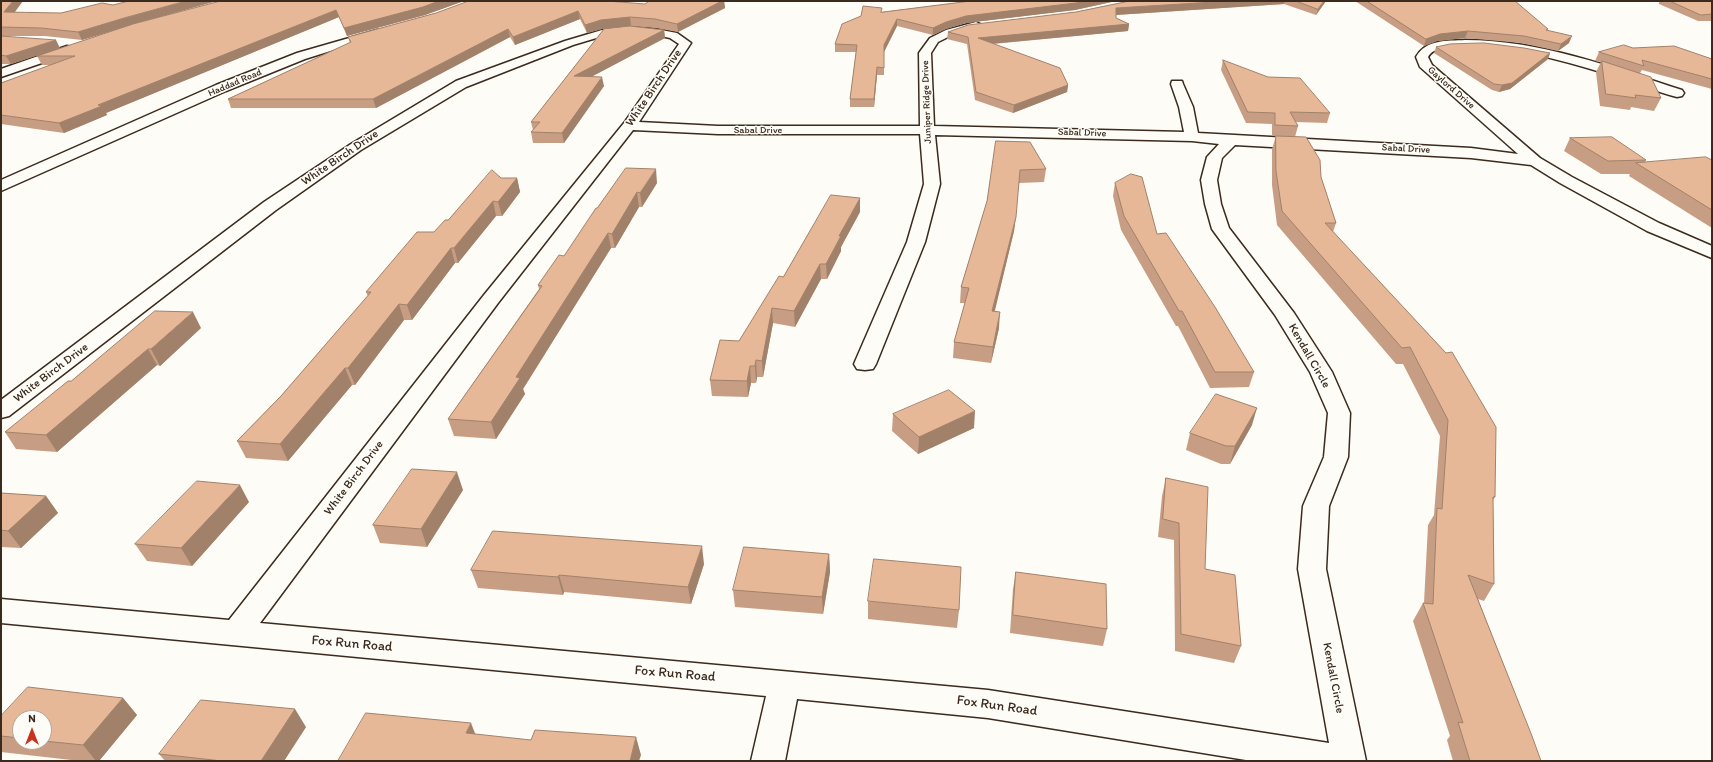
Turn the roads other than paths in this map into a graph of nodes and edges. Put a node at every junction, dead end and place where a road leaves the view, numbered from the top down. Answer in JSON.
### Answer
{"nodes":[{"id":1,"x":991,"y":23,"type":"edge"},
{"id":2,"x":386,"y":31,"type":"edge"},
{"id":3,"x":53,"y":41,"type":"edge"},
{"id":4,"x":1,"y":73,"type":"edge"},
{"id":5,"x":1177,"y":84,"type":"dead end"},
{"id":6,"x":1677,"y":93,"type":"dead end"},
{"id":7,"x":629,"y":126,"type":"junction"},
{"id":8,"x":927,"y":130,"type":"junction"},
{"id":9,"x":1192,"y":137,"type":"junction"},
{"id":10,"x":1231,"y":140,"type":"junction"},
{"id":11,"x":1535,"y":161,"type":"junction"},
{"id":12,"x":1,"y":186,"type":"edge"},
{"id":13,"x":1712,"y":253,"type":"edge"},
{"id":14,"x":865,"y":364,"type":"dead end"},
{"id":15,"x":1,"y":411,"type":"edge"},
{"id":16,"x":1,"y":611,"type":"edge"},
{"id":17,"x":236,"y":633,"type":"junction"},
{"id":18,"x":785,"y":684,"type":"junction"},
{"id":19,"x":768,"y":761,"type":"edge"},
{"id":20,"x":1346,"y":761,"type":"edge"},
{"id":21,"x":1349,"y":761,"type":"edge"}],
"edges":[{"from":1,"to":8,"type":"street","name":"Juniper Ridge Drive"},
{"from":2,"to":12,"type":"street","name":"Haddad Road"},
{"from":3,"to":4,"type":"street"},
{"from":5,"to":9,"type":"street"},
{"from":6,"to":11,"type":"street","name":"Gaylord Drive"},
{"from":7,"to":8,"type":"street","name":"Sabal Drive"},
{"from":7,"to":15,"type":"street","name":"White Birch Drive"},
{"from":7,"to":17,"type":"street","name":"White Birch Drive"},
{"from":8,"to":9,"type":"street","name":"Sabal Drive"},
{"from":8,"to":14,"type":"street","name":"Juniper Ridge Drive"},
{"from":9,"to":10,"type":"street","name":"Sabal Drive"},
{"from":10,"to":11,"type":"street","name":"Sabal Drive"},
{"from":10,"to":21,"type":"street","name":"Kendall Circle"},
{"from":11,"to":13,"type":"street","name":"Gaylord Drive"},
{"from":16,"to":17,"type":"street","name":"Fox Run Road"},
{"from":17,"to":18,"type":"street","name":"Fox Run Road"},
{"from":18,"to":19,"type":"street"},
{"from":18,"to":20,"type":"street","name":"Fox Run Road"}]}
